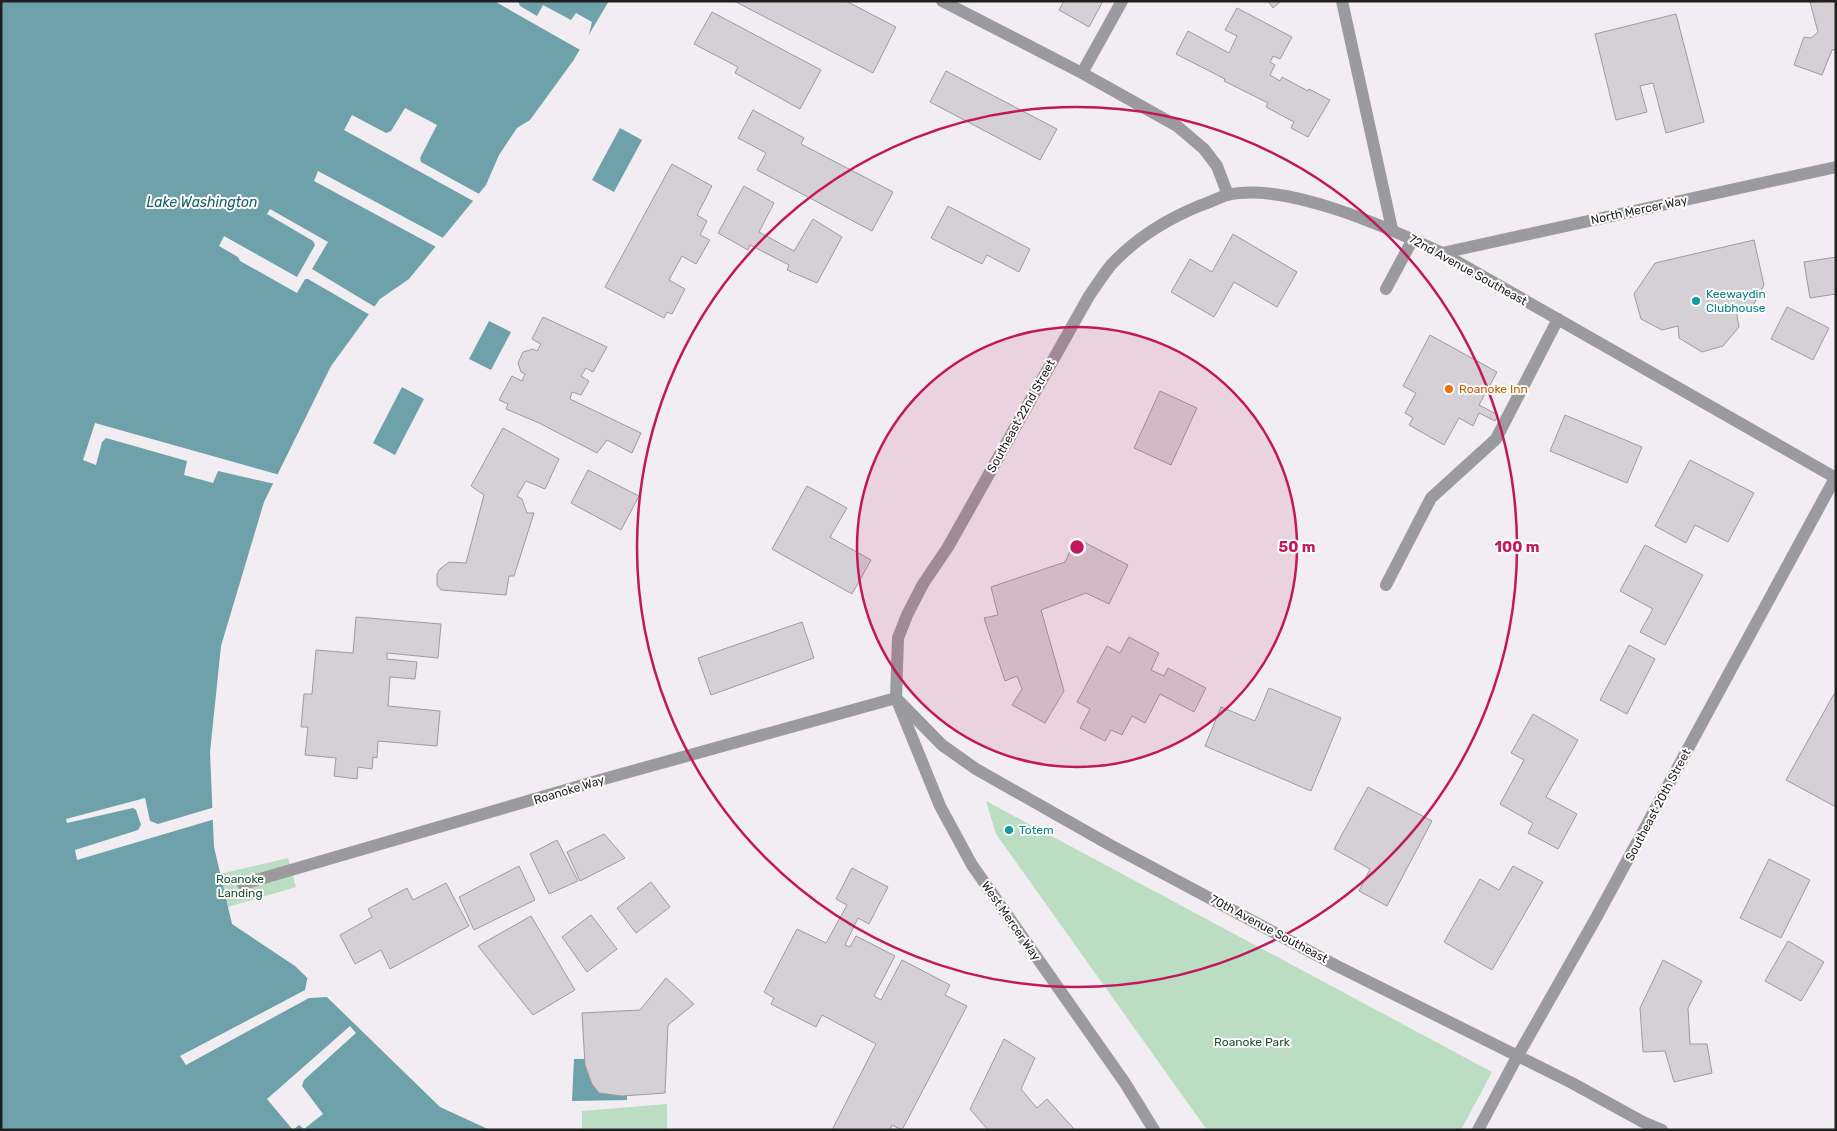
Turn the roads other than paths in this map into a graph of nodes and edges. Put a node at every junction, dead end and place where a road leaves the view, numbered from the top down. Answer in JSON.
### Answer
{"nodes":[{"id":1,"x":942,"y":1,"type":"edge"},
{"id":2,"x":1122,"y":1,"type":"edge"},
{"id":3,"x":1342,"y":1,"type":"edge"},
{"id":4,"x":1082,"y":73,"type":"junction"},
{"id":5,"x":1836,"y":167,"type":"edge"},
{"id":6,"x":1228,"y":195,"type":"junction"},
{"id":7,"x":1392,"y":229,"type":"junction"},
{"id":8,"x":1413,"y":239,"type":"junction"},
{"id":9,"x":1442,"y":253,"type":"junction"},
{"id":10,"x":1386,"y":289,"type":"dead end"},
{"id":11,"x":1558,"y":319,"type":"junction"},
{"id":12,"x":1836,"y":478,"type":"edge"},
{"id":13,"x":1386,"y":585,"type":"dead end"},
{"id":14,"x":896,"y":698,"type":"junction"},
{"id":15,"x":243,"y":884,"type":"dead end"},
{"id":16,"x":1517,"y":1056,"type":"junction"},
{"id":17,"x":1152,"y":1129,"type":"edge"},
{"id":18,"x":1478,"y":1130,"type":"edge"},
{"id":19,"x":1662,"y":1130,"type":"edge"}],
"edges":[{"from":1,"to":4,"type":"street"},
{"from":2,"to":4,"type":"street"},
{"from":3,"to":7,"type":"street"},
{"from":4,"to":6,"type":"street"},
{"from":5,"to":9,"type":"street","name":"North Mercer Way"},
{"from":6,"to":7,"type":"street","name":"72nd Avenue Southeast"},
{"from":6,"to":14,"type":"street","name":"Southeast 22nd Street"},
{"from":7,"to":8,"type":"street","name":"72nd Avenue Southeast"},
{"from":8,"to":9,"type":"street","name":"72nd Avenue Southeast"},
{"from":8,"to":10,"type":"street"},
{"from":9,"to":11,"type":"street","name":"72nd Avenue Southeast"},
{"from":11,"to":12,"type":"street","name":"72nd Avenue Southeast"},
{"from":11,"to":13,"type":"street"},
{"from":12,"to":16,"type":"street","name":"Southeast 20th Street"},
{"from":14,"to":15,"type":"street","name":"Roanoke Way"},
{"from":14,"to":16,"type":"street","name":"70th Avenue Southeast"},
{"from":14,"to":17,"type":"street","name":"West Mercer Way"},
{"from":16,"to":18,"type":"street","name":"Southeast 20th Street"},
{"from":16,"to":19,"type":"street","name":"70th Avenue Southeast"}]}
